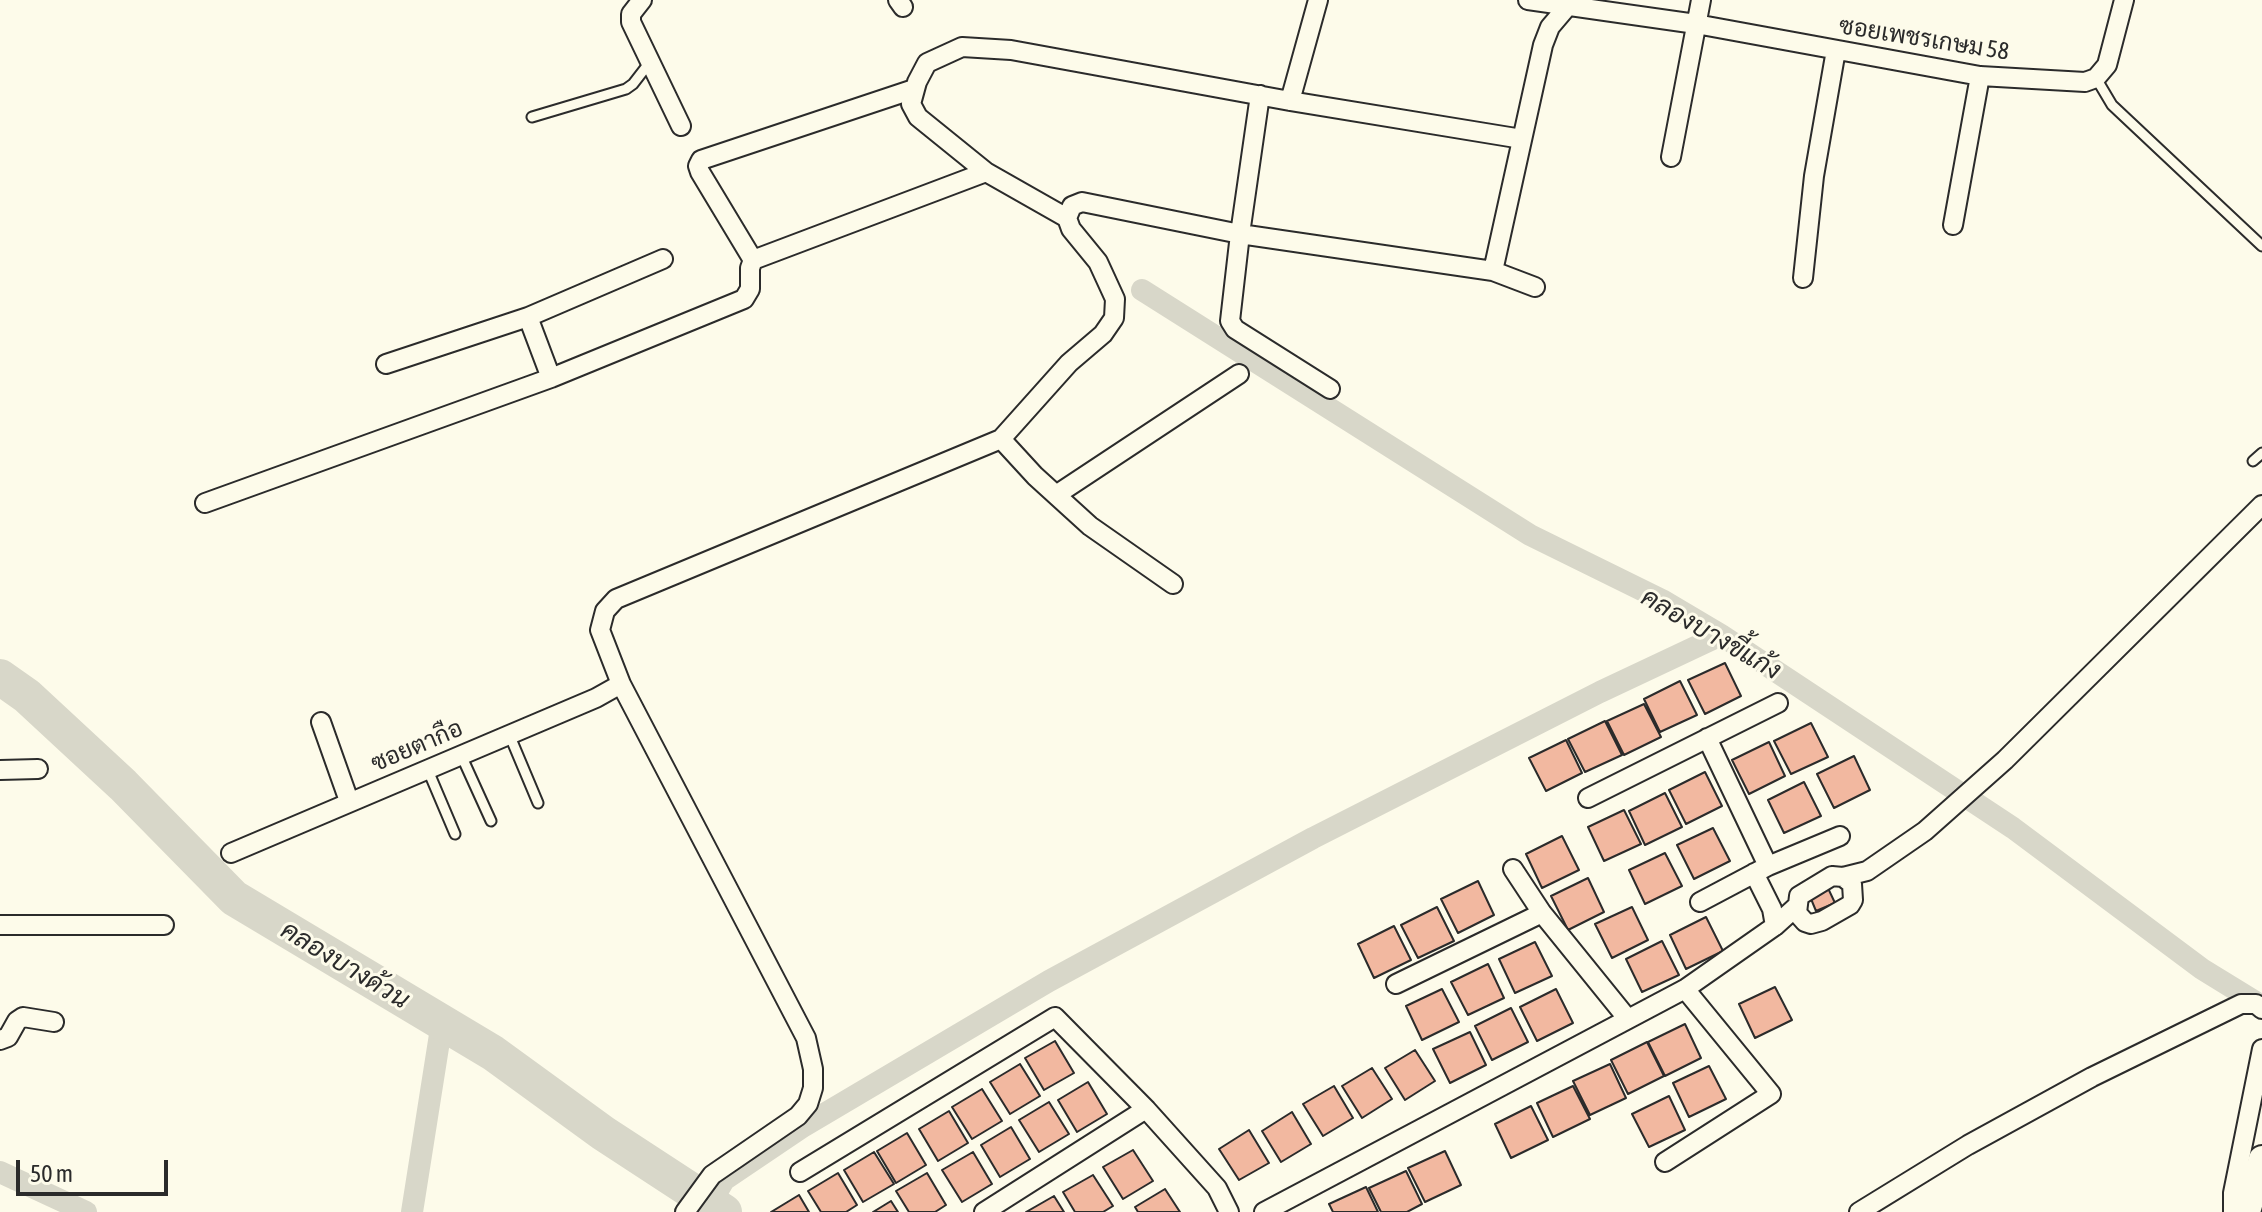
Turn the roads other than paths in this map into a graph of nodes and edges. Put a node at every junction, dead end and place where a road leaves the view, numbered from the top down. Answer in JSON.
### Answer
{"nodes":[{"id":1,"x":1318,"y":0,"type":"edge"},
{"id":2,"x":1528,"y":0,"type":"edge"},
{"id":3,"x":1701,"y":0,"type":"edge"},
{"id":4,"x":2124,"y":0,"type":"edge"},
{"id":5,"x":637,"y":2,"type":"edge"},
{"id":6,"x":1567,"y":7,"type":"junction"},
{"id":7,"x":1696,"y":24,"type":"junction"},
{"id":8,"x":1836,"y":50,"type":"junction"},
{"id":9,"x":650,"y":62,"type":"junction"},
{"id":10,"x":1980,"y":76,"type":"junction"},
{"id":11,"x":2096,"y":78,"type":"junction"},
{"id":12,"x":914,"y":89,"type":"junction"},
{"id":13,"x":1260,"y":95,"type":"junction"},
{"id":14,"x":1290,"y":101,"type":"junction"},
{"id":15,"x":532,"y":117,"type":"dead end"},
{"id":16,"x":681,"y":126,"type":"dead end"},
{"id":17,"x":1522,"y":139,"type":"junction"},
{"id":18,"x":1671,"y":157,"type":"dead end"},
{"id":19,"x":986,"y":172,"type":"junction"},
{"id":20,"x":1067,"y":218,"type":"junction"},
{"id":21,"x":1953,"y":225,"type":"dead end"},
{"id":22,"x":1240,"y":234,"type":"junction"},
{"id":23,"x":2262,"y":246,"type":"edge"},
{"id":24,"x":663,"y":259,"type":"dead end"},
{"id":25,"x":753,"y":260,"type":"junction"},
{"id":26,"x":1493,"y":271,"type":"junction"},
{"id":27,"x":1803,"y":278,"type":"dead end"},
{"id":28,"x":1535,"y":287,"type":"dead end"},
{"id":29,"x":528,"y":317,"type":"junction"},
{"id":30,"x":386,"y":364,"type":"dead end"},
{"id":31,"x":1239,"y":374,"type":"dead end"},
{"id":32,"x":551,"y":378,"type":"junction"},
{"id":33,"x":1330,"y":389,"type":"dead end"},
{"id":34,"x":1001,"y":439,"type":"junction"},
{"id":35,"x":2262,"y":453,"type":"edge"},
{"id":36,"x":2253,"y":461,"type":"dead end"},
{"id":37,"x":1056,"y":495,"type":"junction"},
{"id":38,"x":205,"y":503,"type":"dead end"},
{"id":39,"x":2262,"y":505,"type":"edge"},
{"id":40,"x":1173,"y":584,"type":"dead end"},
{"id":41,"x":621,"y":684,"type":"junction"},
{"id":42,"x":1778,"y":703,"type":"dead end"},
{"id":43,"x":321,"y":722,"type":"dead end"},
{"id":44,"x":509,"y":734,"type":"junction"},
{"id":45,"x":1707,"y":738,"type":"junction"},
{"id":46,"x":461,"y":754,"type":"junction"},
{"id":47,"x":427,"y":768,"type":"junction"},
{"id":48,"x":38,"y":769,"type":"dead end"},
{"id":49,"x":0,"y":770,"type":"edge"},
{"id":50,"x":1588,"y":798,"type":"dead end"},
{"id":51,"x":349,"y":801,"type":"junction"},
{"id":52,"x":538,"y":803,"type":"dead end"},
{"id":53,"x":491,"y":821,"type":"dead end"},
{"id":54,"x":455,"y":834,"type":"dead end"},
{"id":55,"x":1840,"y":836,"type":"dead end"},
{"id":56,"x":231,"y":853,"type":"dead end"},
{"id":57,"x":1513,"y":869,"type":"dead end"},
{"id":58,"x":1761,"y":869,"type":"junction"},
{"id":59,"x":1867,"y":871,"type":"junction"},
{"id":60,"x":1843,"y":877,"type":"junction"},
{"id":61,"x":1854,"y":895,"type":"junction"},
{"id":62,"x":1700,"y":902,"type":"dead end"},
{"id":63,"x":1542,"y":913,"type":"junction"},
{"id":64,"x":1800,"y":914,"type":"junction"},
{"id":65,"x":1778,"y":923,"type":"junction"},
{"id":66,"x":0,"y":925,"type":"edge"},
{"id":67,"x":164,"y":925,"type":"dead end"},
{"id":68,"x":1396,"y":984,"type":"dead end"},
{"id":69,"x":1685,"y":989,"type":"junction"},
{"id":70,"x":2262,"y":1009,"type":"edge"},
{"id":71,"x":1627,"y":1018,"type":"junction"},
{"id":72,"x":54,"y":1022,"type":"dead end"},
{"id":73,"x":0,"y":1040,"type":"edge"},
{"id":74,"x":2262,"y":1049,"type":"edge"},
{"id":75,"x":1146,"y":1109,"type":"junction"},
{"id":76,"x":2262,"y":1159,"type":"edge"},
{"id":77,"x":1665,"y":1162,"type":"dead end"},
{"id":78,"x":800,"y":1172,"type":"dead end"},
{"id":79,"x":685,"y":1212,"type":"edge"},
{"id":80,"x":984,"y":1212,"type":"edge"},
{"id":81,"x":1229,"y":1212,"type":"edge"},
{"id":82,"x":1264,"y":1212,"type":"edge"},
{"id":83,"x":1859,"y":1212,"type":"edge"},
{"id":84,"x":2233,"y":1212,"type":"edge"},
{"id":85,"x":2247,"y":1212,"type":"edge"}],
"edges":[{"from":1,"to":14,"type":"street"},
{"from":2,"to":6,"type":"street","name":"ซอยเพชรเกษม 58"},
{"from":3,"to":7,"type":"street"},
{"from":4,"to":11,"type":"street"},
{"from":5,"to":9,"type":"street"},
{"from":6,"to":7,"type":"street","name":"ซอยเพชรเกษม 58"},
{"from":6,"to":17,"type":"street"},
{"from":7,"to":8,"type":"street","name":"ซอยเพชรเกษม 58"},
{"from":7,"to":18,"type":"street"},
{"from":8,"to":10,"type":"street","name":"ซอยเพชรเกษม 58"},
{"from":8,"to":27,"type":"street"},
{"from":9,"to":15,"type":"lane"},
{"from":9,"to":16,"type":"street"},
{"from":10,"to":11,"type":"street","name":"ซอยเพชรเกษม 58"},
{"from":10,"to":21,"type":"street"},
{"from":11,"to":23,"type":"lane"},
{"from":12,"to":13,"type":"street"},
{"from":12,"to":19,"type":"street"},
{"from":12,"to":25,"type":"street"},
{"from":13,"to":14,"type":"street"},
{"from":13,"to":22,"type":"street"},
{"from":14,"to":17,"type":"street"},
{"from":17,"to":26,"type":"street"},
{"from":19,"to":20,"type":"street"},
{"from":19,"to":25,"type":"street"},
{"from":20,"to":22,"type":"street"},
{"from":20,"to":34,"type":"street"},
{"from":22,"to":26,"type":"street"},
{"from":22,"to":33,"type":"street"},
{"from":24,"to":29,"type":"street"},
{"from":25,"to":32,"type":"street"},
{"from":26,"to":28,"type":"street"},
{"from":29,"to":30,"type":"street"},
{"from":29,"to":32,"type":"street"},
{"from":31,"to":37,"type":"street"},
{"from":32,"to":38,"type":"street"},
{"from":34,"to":37,"type":"street"},
{"from":34,"to":41,"type":"street"},
{"from":35,"to":36,"type":"lane"},
{"from":37,"to":40,"type":"street"},
{"from":39,"to":59,"type":"street"},
{"from":41,"to":44,"type":"street","name":"ซอยตากือ"},
{"from":41,"to":79,"type":"street"},
{"from":42,"to":45,"type":"street"},
{"from":43,"to":51,"type":"street"},
{"from":44,"to":46,"type":"street","name":"ซอยตากือ"},
{"from":44,"to":52,"type":"lane"},
{"from":45,"to":50,"type":"street"},
{"from":45,"to":58,"type":"street"},
{"from":46,"to":47,"type":"street","name":"ซอยตากือ"},
{"from":46,"to":53,"type":"lane"},
{"from":47,"to":51,"type":"street","name":"ซอยตากือ"},
{"from":47,"to":54,"type":"lane"},
{"from":48,"to":49,"type":"street"},
{"from":51,"to":56,"type":"street","name":"ซอยตากือ"},
{"from":55,"to":58,"type":"street"},
{"from":57,"to":63,"type":"street"},
{"from":58,"to":62,"type":"street"},
{"from":58,"to":65,"type":"street"},
{"from":59,"to":60,"type":"street"},
{"from":59,"to":61,"type":"street"},
{"from":60,"to":61,"type":"street"},
{"from":60,"to":64,"type":"street"},
{"from":61,"to":64,"type":"street"},
{"from":63,"to":68,"type":"street"},
{"from":63,"to":71,"type":"street"},
{"from":64,"to":65,"type":"street"},
{"from":65,"to":69,"type":"street"},
{"from":66,"to":67,"type":"street"},
{"from":69,"to":71,"type":"street"},
{"from":69,"to":77,"type":"street"},
{"from":70,"to":83,"type":"street"},
{"from":71,"to":82,"type":"street"},
{"from":72,"to":73,"type":"street"},
{"from":74,"to":84,"type":"street"},
{"from":75,"to":78,"type":"street"},
{"from":75,"to":80,"type":"street"},
{"from":75,"to":81,"type":"street"},
{"from":76,"to":85,"type":"main road"}]}
